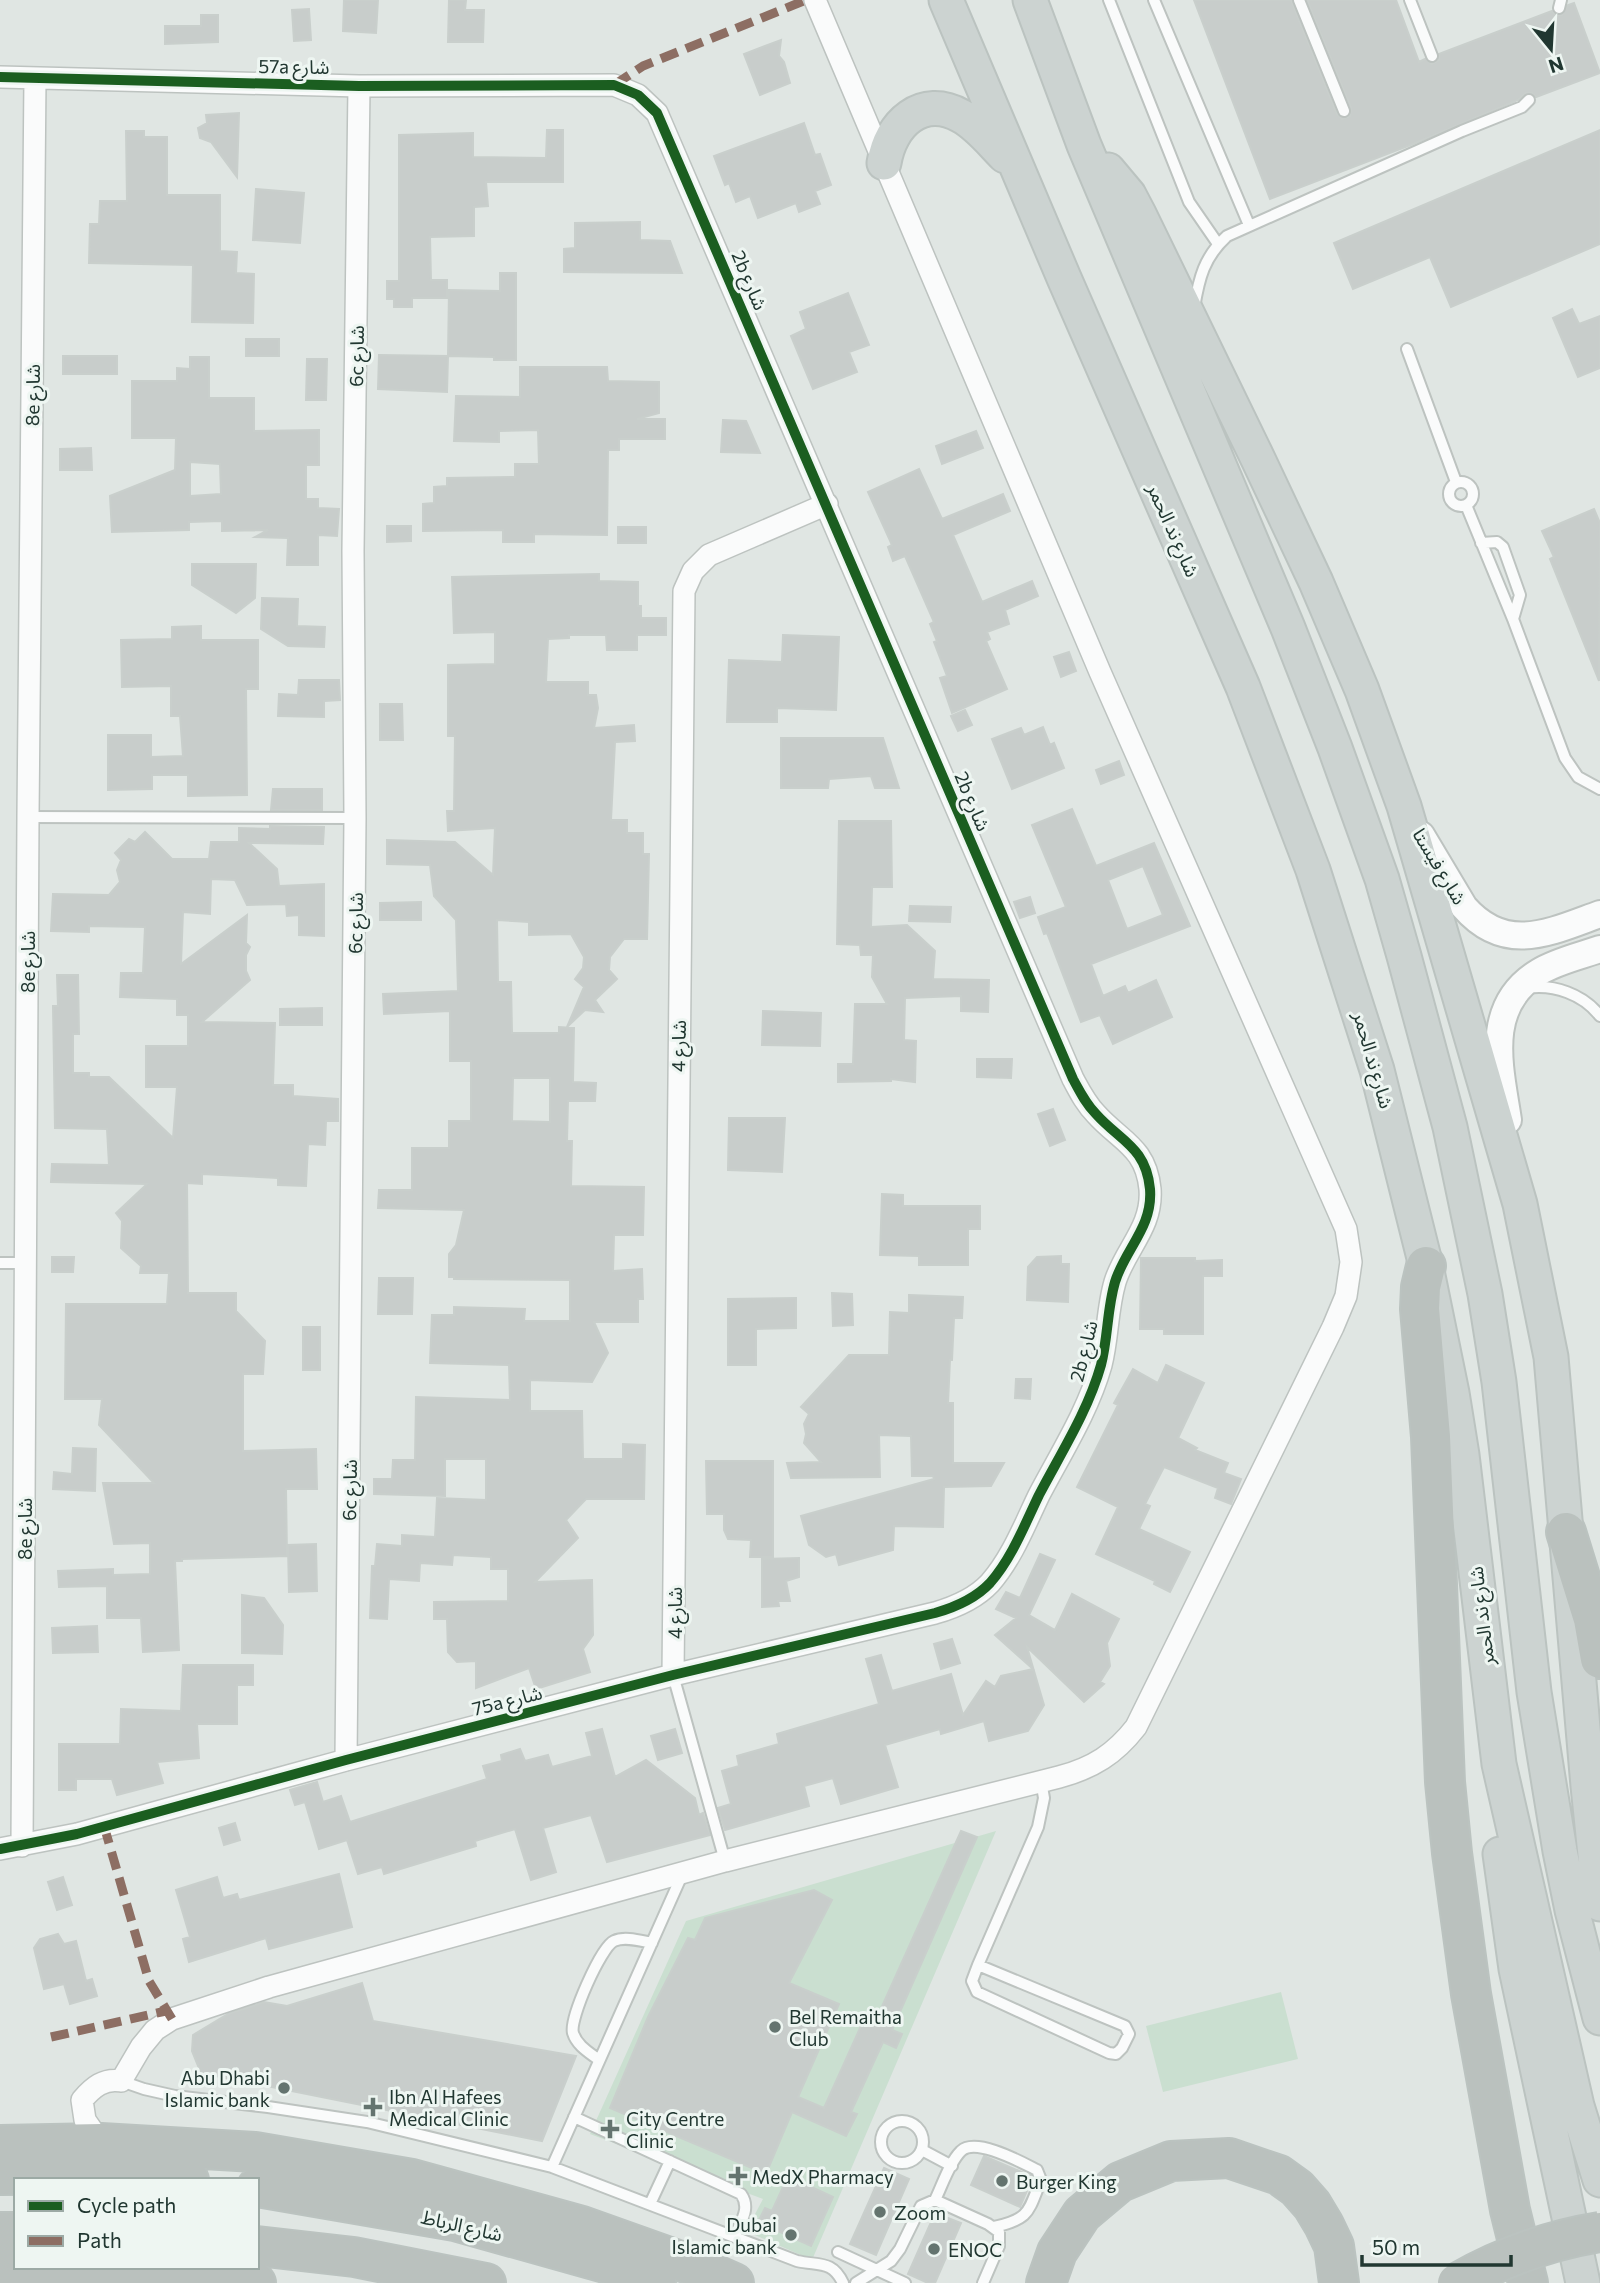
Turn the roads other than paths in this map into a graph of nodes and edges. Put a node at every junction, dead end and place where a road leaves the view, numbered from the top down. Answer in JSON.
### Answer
{"nodes":[{"id":1,"x":815,"y":0,"type":"edge"},
{"id":2,"x":946,"y":0,"type":"edge"},
{"id":3,"x":1030,"y":0,"type":"edge"},
{"id":4,"x":1109,"y":0,"type":"edge"},
{"id":5,"x":1154,"y":0,"type":"edge"},
{"id":6,"x":1299,"y":0,"type":"edge"},
{"id":7,"x":1410,"y":0,"type":"edge"},
{"id":8,"x":1433,"y":57,"type":"dead end"},
{"id":9,"x":0,"y":77,"type":"edge"},
{"id":10,"x":35,"y":78,"type":"junction"},
{"id":11,"x":587,"y":85,"type":"joint"},
{"id":12,"x":359,"y":86,"type":"junction"},
{"id":13,"x":1530,"y":100,"type":"dead end"},
{"id":14,"x":1344,"y":111,"type":"dead end"},
{"id":15,"x":1084,"y":145,"type":"junction"},
{"id":16,"x":884,"y":163,"type":"junction"},
{"id":17,"x":1016,"y":167,"type":"junction"},
{"id":18,"x":1249,"y":225,"type":"junction"},
{"id":19,"x":1218,"y":244,"type":"junction"},
{"id":20,"x":1191,"y":324,"type":"junction"},
{"id":21,"x":1407,"y":349,"type":"dead end"},
{"id":22,"x":1456,"y":482,"type":"junction"},
{"id":23,"x":827,"y":504,"type":"junction"},
{"id":24,"x":1466,"y":505,"type":"junction"},
{"id":25,"x":1481,"y":543,"type":"junction"},
{"id":26,"x":1513,"y":619,"type":"junction"},
{"id":27,"x":1600,"y":789,"type":"edge"},
{"id":28,"x":1404,"y":806,"type":"junction"},
{"id":29,"x":27,"y":817,"type":"junction"},
{"id":30,"x":355,"y":818,"type":"junction"},
{"id":31,"x":1600,"y":914,"type":"edge"},
{"id":32,"x":1600,"y":949,"type":"edge"},
{"id":33,"x":1518,"y":990,"type":"junction"},
{"id":34,"x":1600,"y":1016,"type":"edge"},
{"id":35,"x":1520,"y":1205,"type":"junction"},
{"id":36,"x":0,"y":1263,"type":"edge"},
{"id":37,"x":25,"y":1263,"type":"junction"},
{"id":38,"x":1426,"y":1266,"type":"junction"},
{"id":39,"x":1566,"y":1532,"type":"junction"},
{"id":40,"x":1006,"y":1560,"type":"joint"},
{"id":41,"x":1600,"y":1659,"type":"edge"},
{"id":42,"x":673,"y":1675,"type":"junction"},
{"id":43,"x":346,"y":1760,"type":"junction"},
{"id":44,"x":1499,"y":1765,"type":"junction"},
{"id":45,"x":1041,"y":1781,"type":"junction"},
{"id":46,"x":1588,"y":1786,"type":"junction"},
{"id":47,"x":1600,"y":1839,"type":"edge"},
{"id":48,"x":22,"y":1846,"type":"junction"},
{"id":49,"x":0,"y":1849,"type":"edge"},
{"id":50,"x":725,"y":1861,"type":"junction"},
{"id":51,"x":683,"y":1872,"type":"junction"},
{"id":52,"x":1600,"y":1904,"type":"edge"},
{"id":53,"x":652,"y":1943,"type":"junction"},
{"id":54,"x":978,"y":1965,"type":"junction"},
{"id":55,"x":1600,"y":2018,"type":"edge"},
{"id":56,"x":599,"y":2060,"type":"junction"},
{"id":57,"x":121,"y":2081,"type":"junction"},
{"id":58,"x":574,"y":2117,"type":"junction"},
{"id":59,"x":101,"y":2143,"type":"junction"},
{"id":60,"x":0,"y":2145,"type":"edge"},
{"id":61,"x":922,"y":2150,"type":"junction"},
{"id":62,"x":670,"y":2161,"type":"junction"},
{"id":63,"x":952,"y":2166,"type":"junction"},
{"id":64,"x":552,"y":2167,"type":"junction"},
{"id":65,"x":0,"y":2175,"type":"edge"},
{"id":66,"x":165,"y":2178,"type":"edge"},
{"id":67,"x":1600,"y":2180,"type":"edge"},
{"id":68,"x":259,"y":2187,"type":"edge"},
{"id":69,"x":935,"y":2200,"type":"junction"},
{"id":70,"x":650,"y":2204,"type":"junction"},
{"id":71,"x":994,"y":2227,"type":"junction"},
{"id":72,"x":1600,"y":2232,"type":"edge"},
{"id":73,"x":735,"y":2236,"type":"junction"},
{"id":74,"x":259,"y":2246,"type":"edge"},
{"id":75,"x":838,"y":2252,"type":"dead end"},
{"id":76,"x":31,"y":2269,"type":"edge"},
{"id":77,"x":879,"y":2271,"type":"junction"},
{"id":78,"x":256,"y":2283,"type":"edge"},
{"id":79,"x":486,"y":2283,"type":"edge"},
{"id":80,"x":662,"y":2283,"type":"edge"},
{"id":81,"x":734,"y":2283,"type":"edge"},
{"id":82,"x":843,"y":2283,"type":"edge"},
{"id":83,"x":856,"y":2283,"type":"edge"},
{"id":84,"x":905,"y":2283,"type":"edge"},
{"id":85,"x":983,"y":2283,"type":"edge"},
{"id":86,"x":1046,"y":2283,"type":"edge"},
{"id":87,"x":1339,"y":2283,"type":"edge"},
{"id":88,"x":1457,"y":2283,"type":"edge"},
{"id":89,"x":1528,"y":2283,"type":"edge"},
{"id":90,"x":1583,"y":2283,"type":"edge"}],
"edges":[{"from":1,"to":16,"type":"street"},
{"from":2,"to":17,"type":"main road","name":"شارع ند الحمر"},
{"from":3,"to":15,"type":"main road"},
{"from":4,"to":19,"type":"lane"},
{"from":5,"to":18,"type":"lane"},
{"from":6,"to":14,"type":"lane"},
{"from":7,"to":8,"type":"lane"},
{"from":9,"to":10,"type":"street","name":"57a شارع"},
{"from":10,"to":12,"type":"street","name":"57a شارع"},
{"from":10,"to":29,"type":"street","name":"8e شارع"},
{"from":11,"to":12,"type":"street","name":"57a شارع"},
{"from":11,"to":23,"type":"street","name":"2b شارع"},
{"from":12,"to":30,"type":"street","name":"6c شارع"},
{"from":13,"to":18,"type":"lane"},
{"from":15,"to":20,"type":"main road"},
{"from":15,"to":55,"type":"main road"},
{"from":16,"to":17,"type":"main road"},
{"from":16,"to":45,"type":"street"},
{"from":17,"to":38,"type":"main road","name":"شارع ند الحمر"},
{"from":18,"to":19,"type":"lane"},
{"from":19,"to":20,"type":"lane"},
{"from":20,"to":28,"type":"main road"},
{"from":21,"to":22,"type":"lane"},
{"from":22,"to":24,"type":"lane"},
{"from":22,"to":24,"type":"lane"},
{"from":23,"to":40,"type":"street","name":"2b شارع"},
{"from":23,"to":42,"type":"street","name":"شارع 4"},
{"from":24,"to":25,"type":"lane"},
{"from":25,"to":26,"type":"lane"},
{"from":25,"to":26,"type":"lane"},
{"from":26,"to":27,"type":"lane"},
{"from":28,"to":31,"type":"street","name":"شارع فيستا"},
{"from":28,"to":35,"type":"main road"},
{"from":29,"to":30,"type":"lane"},
{"from":29,"to":37,"type":"street","name":"8e شارع"},
{"from":30,"to":43,"type":"street","name":"6c شارع"},
{"from":32,"to":33,"type":"street"},
{"from":33,"to":34,"type":"lane"},
{"from":33,"to":35,"type":"street"},
{"from":35,"to":39,"type":"main road"},
{"from":36,"to":37,"type":"lane"},
{"from":37,"to":48,"type":"street","name":"8e شارع"},
{"from":38,"to":44,"type":"main road","name":"شارع ند الحمر"},
{"from":38,"to":89,"type":"highway"},
{"from":39,"to":41,"type":"highway"},
{"from":39,"to":46,"type":"main road"},
{"from":40,"to":42,"type":"street","name":"75a شارع"},
{"from":42,"to":43,"type":"street","name":"75a شارع"},
{"from":42,"to":50,"type":"lane"},
{"from":43,"to":48,"type":"street","name":"75a شارع"},
{"from":44,"to":67,"type":"main road","name":"شارع ند الحمر"},
{"from":44,"to":90,"type":"main road"},
{"from":45,"to":50,"type":"street"},
{"from":45,"to":54,"type":"lane"},
{"from":46,"to":47,"type":"main road"},
{"from":46,"to":52,"type":"main road"},
{"from":48,"to":49,"type":"street","name":"75a شارع"},
{"from":50,"to":51,"type":"street"},
{"from":51,"to":53,"type":"lane"},
{"from":51,"to":57,"type":"street"},
{"from":53,"to":56,"type":"lane"},
{"from":53,"to":56,"type":"lane"},
{"from":54,"to":54,"type":"lane"},
{"from":56,"to":58,"type":"lane"},
{"from":57,"to":59,"type":"street"},
{"from":57,"to":64,"type":"lane"},
{"from":58,"to":62,"type":"lane"},
{"from":58,"to":64,"type":"lane"},
{"from":59,"to":60,"type":"highway"},
{"from":59,"to":81,"type":"highway"},
{"from":61,"to":61,"type":"lane"},
{"from":61,"to":63,"type":"lane"},
{"from":62,"to":70,"type":"lane"},
{"from":62,"to":73,"type":"lane"},
{"from":63,"to":69,"type":"lane"},
{"from":63,"to":71,"type":"lane"},
{"from":64,"to":70,"type":"lane"},
{"from":65,"to":66,"type":"highway"},
{"from":68,"to":80,"type":"highway","name":"شارع الرباط"},
{"from":69,"to":71,"type":"lane"},
{"from":69,"to":77,"type":"lane"},
{"from":70,"to":73,"type":"lane"},
{"from":71,"to":85,"type":"lane"},
{"from":72,"to":88,"type":"highway","bridge":true},
{"from":73,"to":82,"type":"lane"},
{"from":74,"to":79,"type":"highway"},
{"from":75,"to":77,"type":"lane"},
{"from":76,"to":78,"type":"highway"},
{"from":77,"to":83,"type":"lane"},
{"from":77,"to":84,"type":"lane"},
{"from":86,"to":87,"type":"highway"}]}
